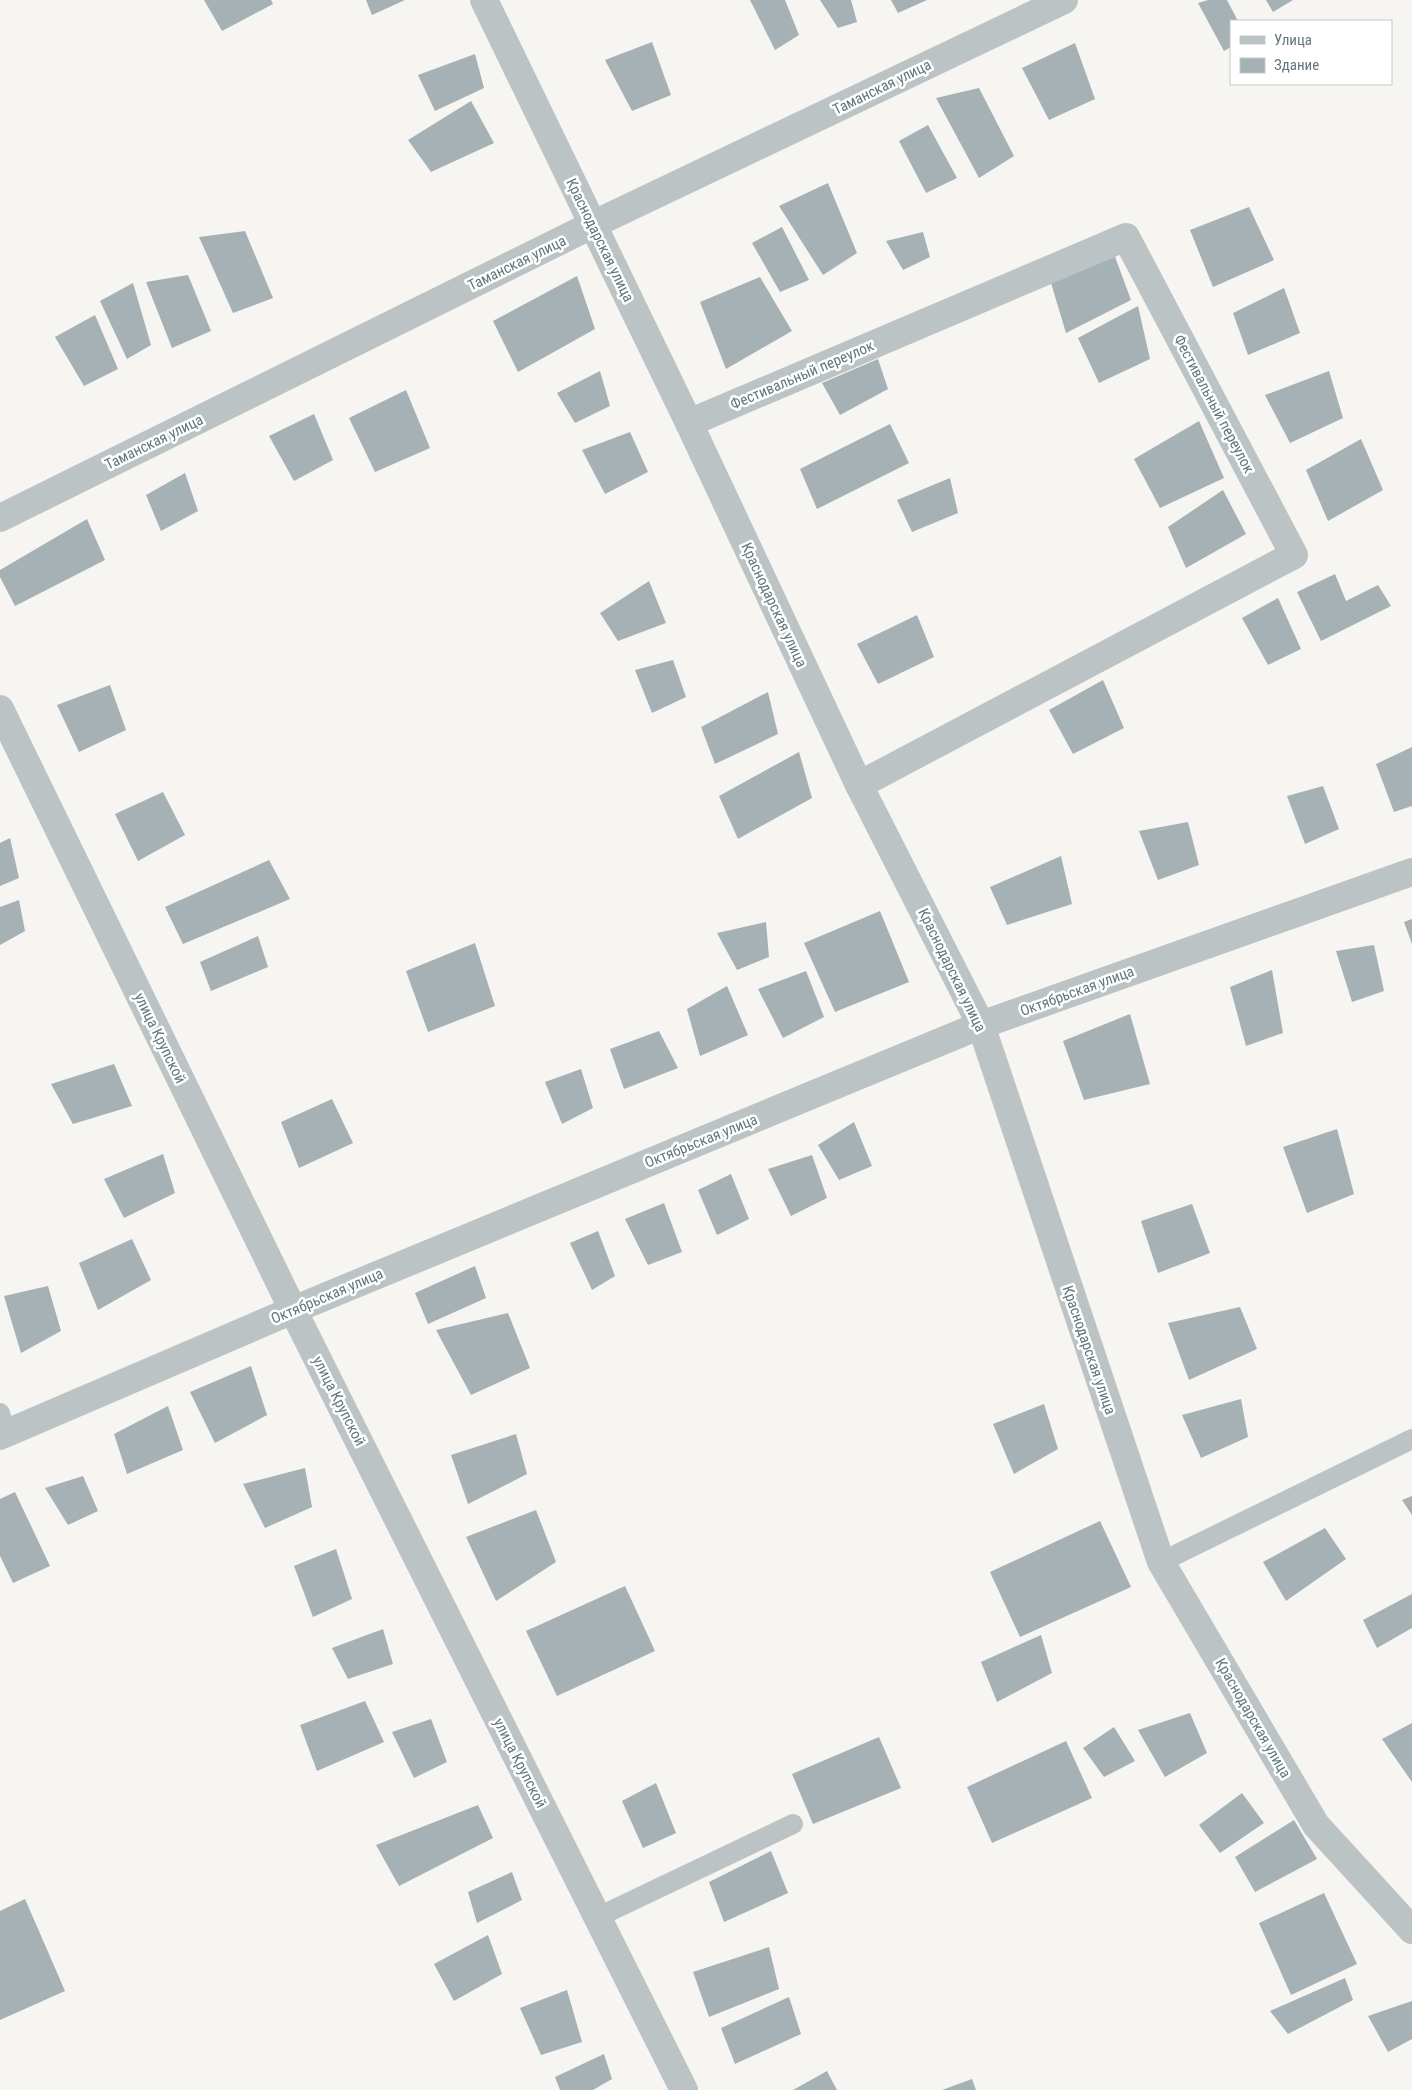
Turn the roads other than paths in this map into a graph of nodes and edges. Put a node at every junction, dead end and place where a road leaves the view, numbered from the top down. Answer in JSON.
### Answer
{"nodes":[{"id":1,"x":484,"y":0,"type":"edge"},
{"id":2,"x":1064,"y":0,"type":"edge"},
{"id":3,"x":592,"y":225,"type":"junction"},
{"id":4,"x":689,"y":423,"type":"junction"},
{"id":5,"x":0,"y":518,"type":"edge"},
{"id":6,"x":0,"y":709,"type":"edge"},
{"id":7,"x":859,"y":785,"type":"junction"},
{"id":8,"x":1412,"y":872,"type":"edge"},
{"id":9,"x":981,"y":1025,"type":"junction"},
{"id":10,"x":293,"y":1310,"type":"junction"},
{"id":11,"x":2,"y":1427,"type":"edge"},
{"id":12,"x":1412,"y":1439,"type":"edge"},
{"id":13,"x":1161,"y":1562,"type":"junction"},
{"id":14,"x":793,"y":1824,"type":"dead end"},
{"id":15,"x":598,"y":1917,"type":"junction"},
{"id":16,"x":1412,"y":1930,"type":"edge"},
{"id":17,"x":684,"y":2090,"type":"edge"}],
"edges":[{"from":1,"to":3,"type":"street","name":"Краснодарская улица"},
{"from":2,"to":3,"type":"street","name":"Таманская улица"},
{"from":3,"to":4,"type":"street","name":"Краснодарская улица"},
{"from":3,"to":5,"type":"street","name":"Таманская улица"},
{"from":4,"to":7,"type":"street","name":"Краснодарская улица"},
{"from":4,"to":7,"type":"street","name":"Фестивальный переулок"},
{"from":6,"to":10,"type":"street","name":"улица Крупской"},
{"from":7,"to":9,"type":"street","name":"Краснодарская улица"},
{"from":8,"to":9,"type":"street","name":"Октябрьская улица"},
{"from":9,"to":10,"type":"street","name":"Октябрьская улица"},
{"from":9,"to":13,"type":"street","name":"Краснодарская улица"},
{"from":10,"to":11,"type":"street","name":"Октябрьская улица"},
{"from":10,"to":15,"type":"street","name":"улица Крупской"},
{"from":12,"to":13,"type":"lane"},
{"from":13,"to":16,"type":"street","name":"Краснодарская улица"},
{"from":14,"to":15,"type":"lane"},
{"from":15,"to":17,"type":"street","name":"улица Крупской"}]}
